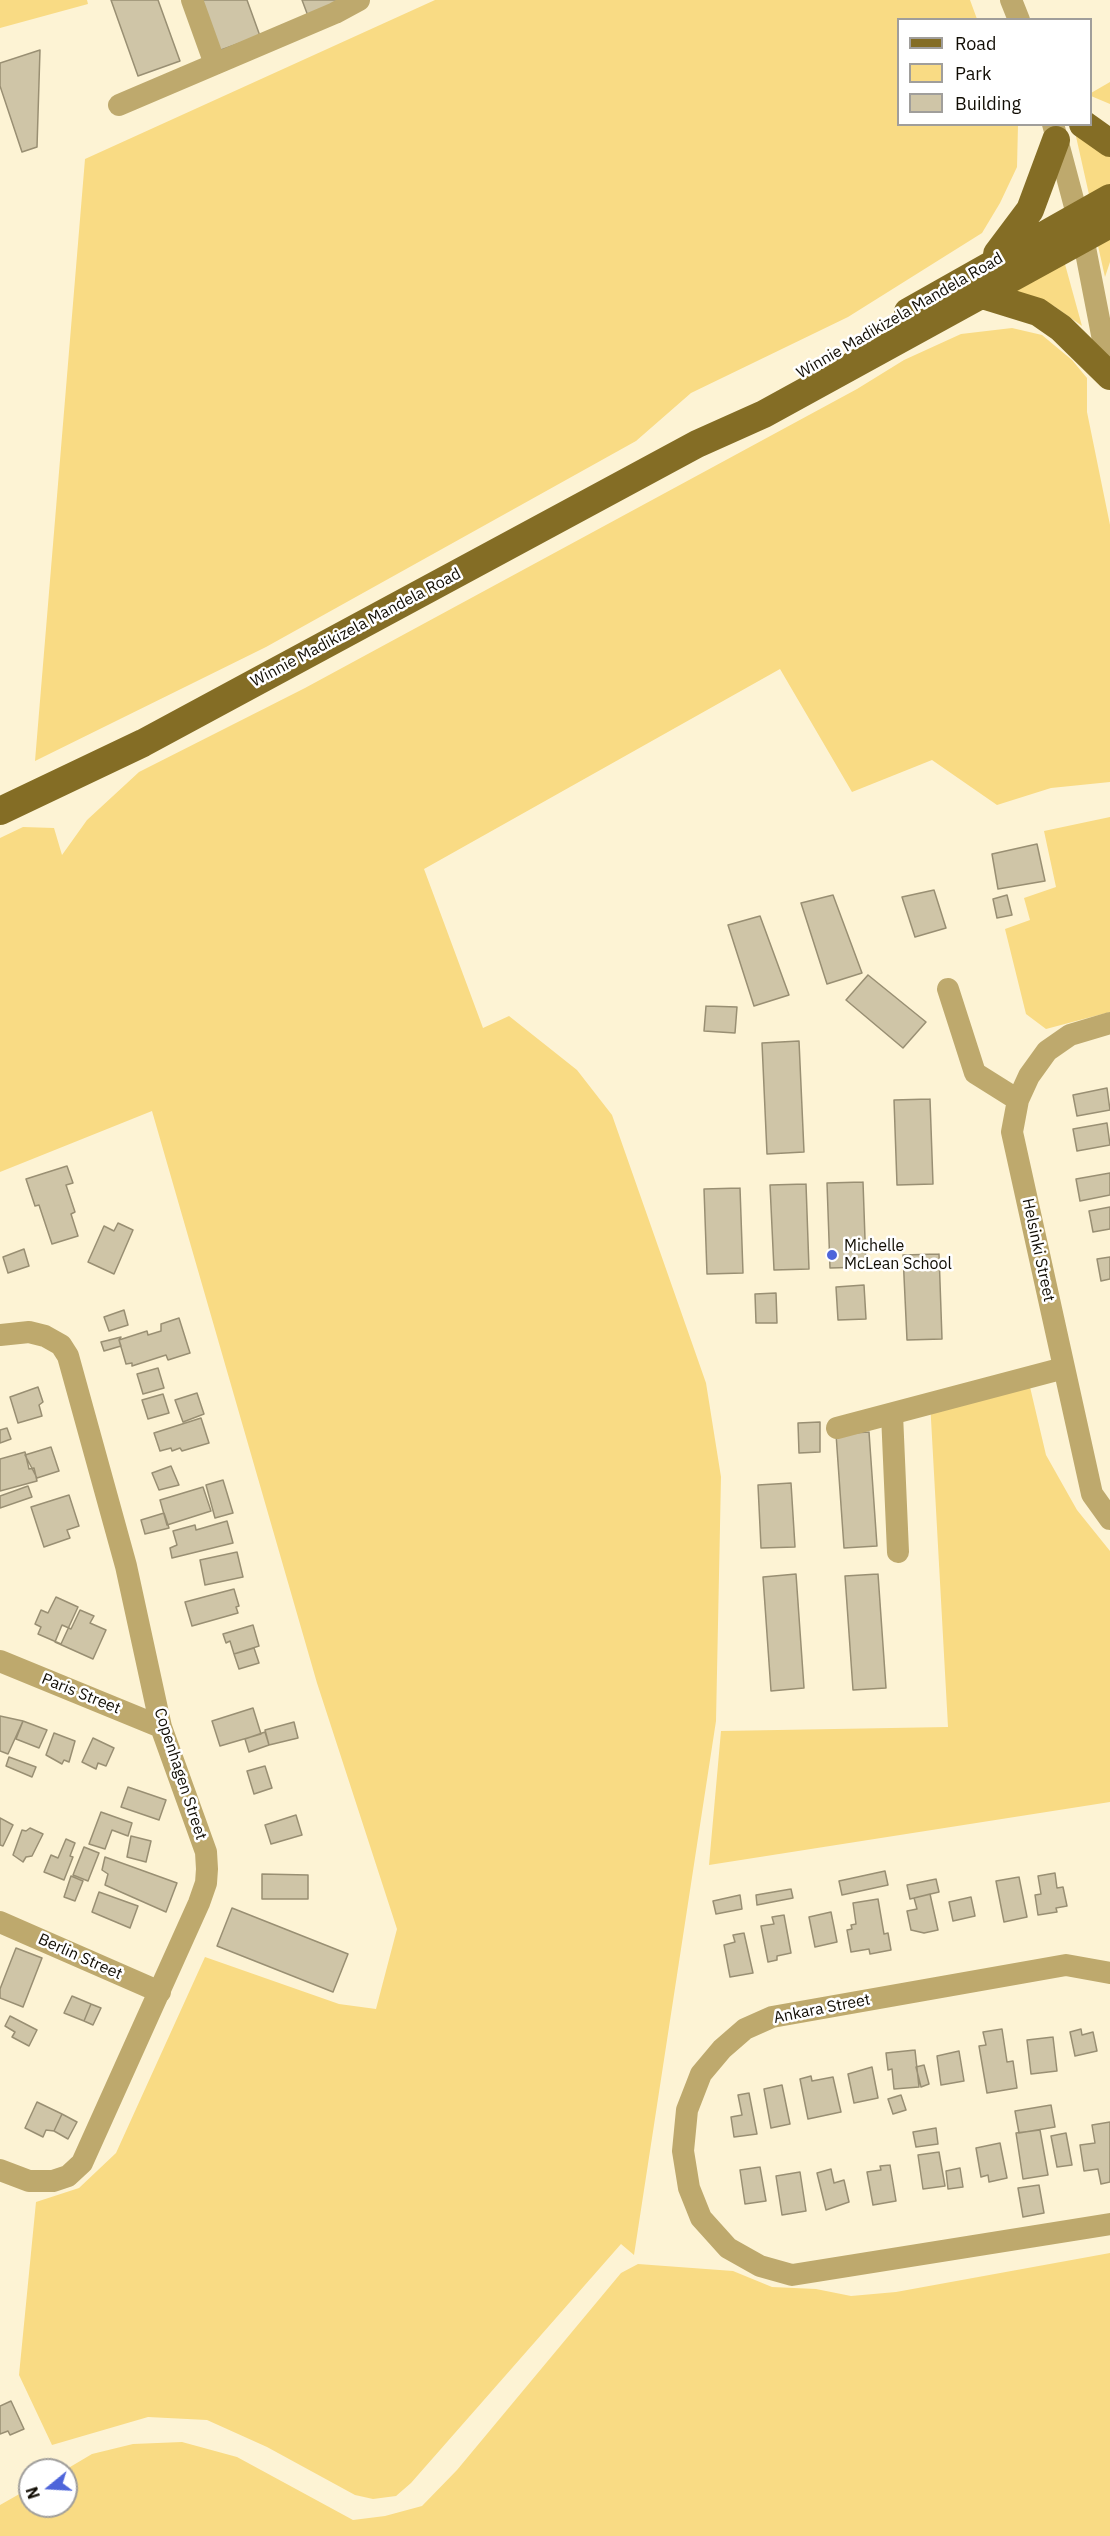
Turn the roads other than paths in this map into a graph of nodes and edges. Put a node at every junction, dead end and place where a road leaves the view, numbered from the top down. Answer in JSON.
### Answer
{"nodes":[{"id":1,"x":192,"y":0,"type":"edge"},
{"id":2,"x":359,"y":0,"type":"edge"},
{"id":3,"x":1011,"y":0,"type":"edge"},
{"id":4,"x":1017,"y":18,"type":"edge"},
{"id":5,"x":215,"y":64,"type":"junction"},
{"id":6,"x":119,"y":105,"type":"dead end"},
{"id":7,"x":1086,"y":126,"type":"edge"},
{"id":8,"x":1054,"y":132,"type":"edge"},
{"id":9,"x":1110,"y":143,"type":"edge"},
{"id":10,"x":1110,"y":198,"type":"edge"},
{"id":11,"x":1110,"y":224,"type":"edge"},
{"id":12,"x":1080,"y":226,"type":"junction"},
{"id":13,"x":982,"y":283,"type":"junction"},
{"id":14,"x":1110,"y":365,"type":"edge"},
{"id":15,"x":1110,"y":376,"type":"edge"},
{"id":16,"x":4,"y":808,"type":"edge"},
{"id":17,"x":948,"y":989,"type":"dead end"},
{"id":18,"x":1110,"y":1023,"type":"edge"},
{"id":19,"x":1018,"y":1100,"type":"junction"},
{"id":20,"x":0,"y":1335,"type":"edge"},
{"id":21,"x":1064,"y":1368,"type":"junction"},
{"id":22,"x":892,"y":1414,"type":"junction"},
{"id":23,"x":837,"y":1428,"type":"dead end"},
{"id":24,"x":1110,"y":1519,"type":"edge"},
{"id":25,"x":897,"y":1552,"type":"dead end"},
{"id":26,"x":0,"y":1661,"type":"edge"},
{"id":27,"x":161,"y":1727,"type":"junction"},
{"id":28,"x":0,"y":1922,"type":"edge"},
{"id":29,"x":1110,"y":1973,"type":"edge"},
{"id":30,"x":160,"y":1992,"type":"junction"},
{"id":31,"x":0,"y":2170,"type":"edge"},
{"id":32,"x":1110,"y":2224,"type":"edge"}],
"edges":[{"from":1,"to":5,"type":"street"},
{"from":2,"to":5,"type":"street"},
{"from":3,"to":4,"type":"street"},
{"from":5,"to":6,"type":"street"},
{"from":7,"to":9,"type":"main road"},
{"from":8,"to":12,"type":"street"},
{"from":8,"to":13,"type":"main road"},
{"from":10,"to":12,"type":"main road","name":"Winnie Madikizela Mandela Road"},
{"from":11,"to":12,"type":"main road","name":"Winnie Madikizela Mandela Road"},
{"from":12,"to":13,"type":"main road","name":"Winnie Madikizela Mandela Road"},
{"from":12,"to":15,"type":"street"},
{"from":13,"to":15,"type":"main road"},
{"from":13,"to":16,"type":"main road","name":"Winnie Madikizela Mandela Road"},
{"from":14,"to":15,"type":"main road"},
{"from":17,"to":19,"type":"street"},
{"from":18,"to":19,"type":"street","name":"Helsinki Street"},
{"from":19,"to":21,"type":"street","name":"Helsinki Street"},
{"from":20,"to":27,"type":"street","name":"Copenhagen Street"},
{"from":21,"to":22,"type":"street"},
{"from":21,"to":24,"type":"street","name":"Helsinki Street"},
{"from":22,"to":23,"type":"street"},
{"from":22,"to":25,"type":"street"},
{"from":26,"to":27,"type":"street","name":"Paris Street"},
{"from":27,"to":30,"type":"street","name":"Copenhagen Street"},
{"from":28,"to":30,"type":"street","name":"Berlin Street"},
{"from":29,"to":32,"type":"street","name":"Ankara Street"},
{"from":30,"to":31,"type":"street","name":"Copenhagen Street"}]}
